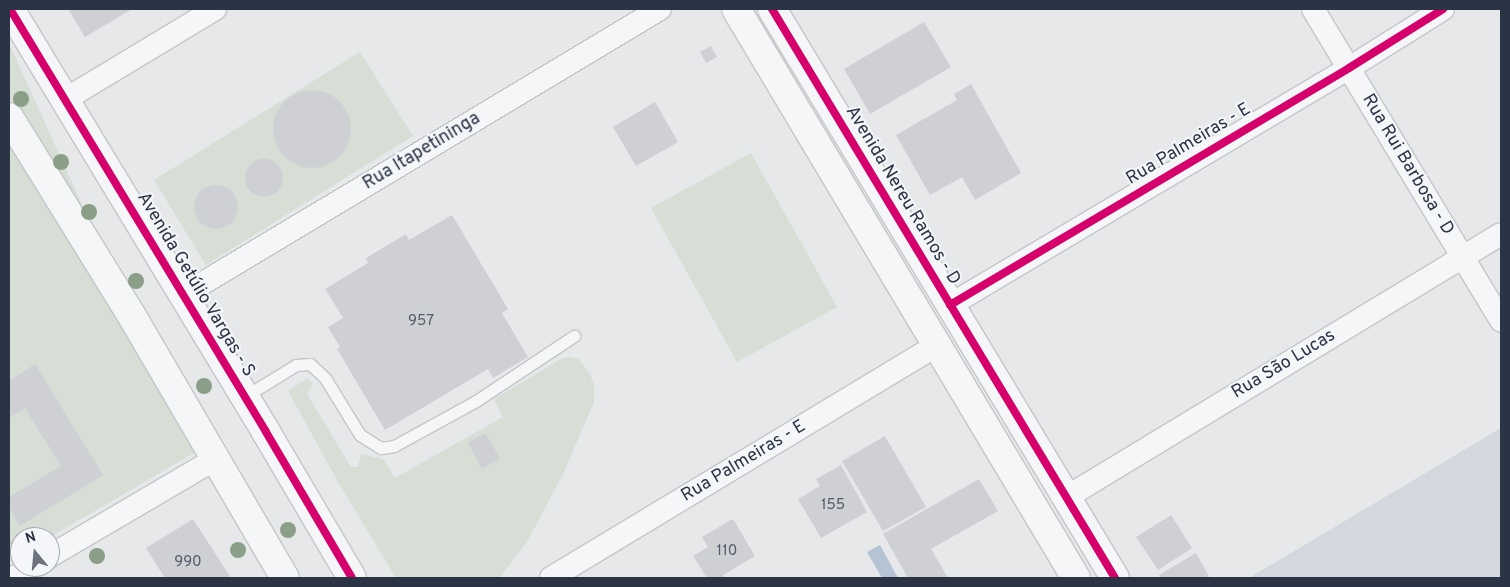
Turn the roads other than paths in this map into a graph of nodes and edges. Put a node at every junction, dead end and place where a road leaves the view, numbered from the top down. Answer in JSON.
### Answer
{"nodes":[{"id":1,"x":10,"y":9,"type":"edge"},
{"id":2,"x":215,"y":9,"type":"edge"},
{"id":3,"x":660,"y":9,"type":"edge"},
{"id":4,"x":736,"y":9,"type":"edge"},
{"id":5,"x":772,"y":9,"type":"edge"},
{"id":6,"x":1313,"y":9,"type":"edge"},
{"id":7,"x":1443,"y":9,"type":"edge"},
{"id":8,"x":1349,"y":68,"type":"junction"},
{"id":9,"x":66,"y":99,"type":"junction"},
{"id":10,"x":9,"y":116,"type":"edge"},
{"id":11,"x":1501,"y":234,"type":"edge"},
{"id":12,"x":1463,"y":257,"type":"junction"},
{"id":13,"x":183,"y":295,"type":"junction"},
{"id":14,"x":950,"y":305,"type":"junction"},
{"id":15,"x":1501,"y":322,"type":"edge"},
{"id":16,"x":574,"y":336,"type":"dead end"},
{"id":17,"x":937,"y":345,"type":"junction"},
{"id":18,"x":244,"y":397,"type":"junction"},
{"id":19,"x":217,"y":458,"type":"junction"},
{"id":20,"x":1066,"y":497,"type":"junction"},
{"id":21,"x":60,"y":550,"type":"edge"},
{"id":22,"x":1068,"y":575,"type":"edge"},
{"id":23,"x":285,"y":578,"type":"edge"},
{"id":24,"x":352,"y":578,"type":"edge"},
{"id":25,"x":551,"y":578,"type":"edge"},
{"id":26,"x":1114,"y":578,"type":"edge"}],
"edges":[{"from":1,"to":9,"type":"street","name":"Avenida Getúlio Vargas - S"},
{"from":2,"to":9,"type":"street"},
{"from":3,"to":13,"type":"street","name":"Rua Itapetininga"},
{"from":4,"to":17,"type":"street"},
{"from":5,"to":14,"type":"street","name":"Avenida Nereu Ramos - D"},
{"from":6,"to":8,"type":"street","name":"Rua Rui Barbosa - D"},
{"from":7,"to":8,"type":"street","name":"Rua Palmeiras - E"},
{"from":8,"to":12,"type":"street","name":"Rua Rui Barbosa - D"},
{"from":8,"to":14,"type":"street","name":"Rua Palmeiras - E"},
{"from":9,"to":13,"type":"street","name":"Avenida Getúlio Vargas - S"},
{"from":10,"to":19,"type":"street"},
{"from":11,"to":12,"type":"street","name":"Rua São Lucas"},
{"from":12,"to":15,"type":"street","name":"Rua Rui Barbosa - D"},
{"from":12,"to":20,"type":"street","name":"Rua São Lucas"},
{"from":13,"to":18,"type":"street","name":"Avenida Getúlio Vargas - S"},
{"from":14,"to":20,"type":"street","name":"Avenida Nereu Ramos - D"},
{"from":16,"to":18,"type":"lane"},
{"from":17,"to":22,"type":"street"},
{"from":17,"to":25,"type":"street","name":"Rua Palmeiras - E"},
{"from":18,"to":24,"type":"street","name":"Avenida Getúlio Vargas - S"},
{"from":19,"to":21,"type":"street"},
{"from":19,"to":23,"type":"street"},
{"from":20,"to":26,"type":"street","name":"Avenida Nereu Ramos - D"}]}
